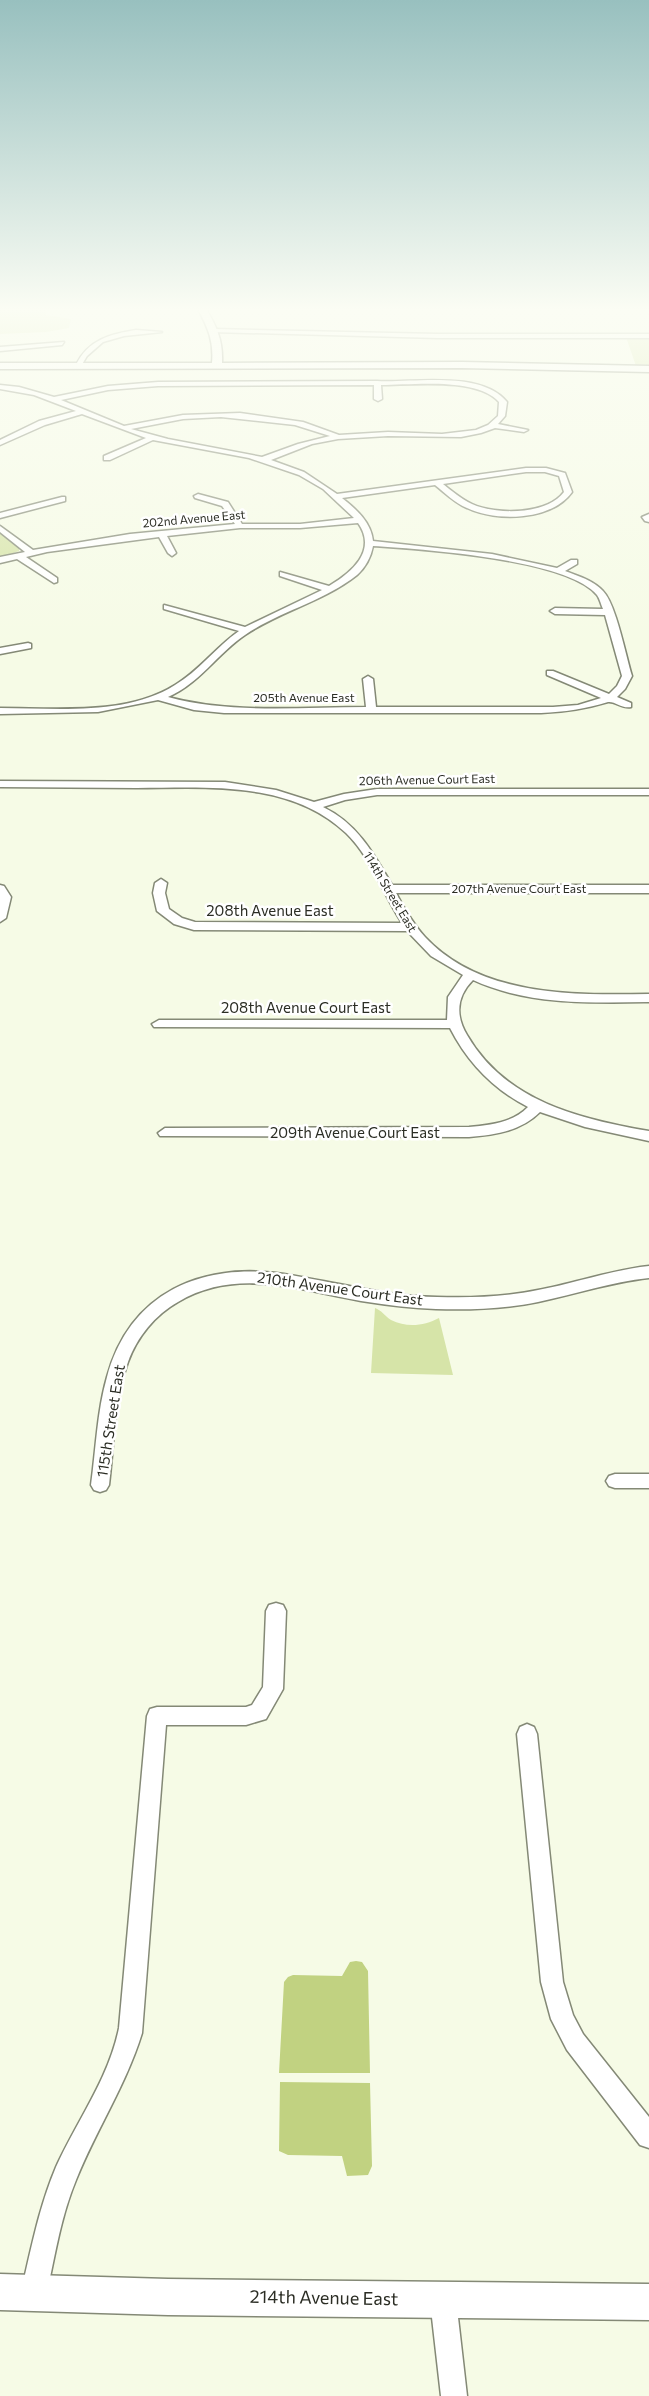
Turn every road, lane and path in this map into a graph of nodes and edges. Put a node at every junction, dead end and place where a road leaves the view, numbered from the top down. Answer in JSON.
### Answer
{"nodes":[{"id":1,"x":49,"y":421,"type":"edge"},
{"id":2,"x":107,"y":421,"type":"edge"},
{"id":3,"x":157,"y":421,"type":"edge"},
{"id":4,"x":284,"y":421,"type":"edge"},
{"id":5,"x":497,"y":421,"type":"edge"},
{"id":6,"x":492,"y":425,"type":"junction"},
{"id":7,"x":125,"y":428,"type":"junction"},
{"id":8,"x":524,"y":430,"type":"dead end"},
{"id":9,"x":153,"y":437,"type":"junction"},
{"id":10,"x":338,"y":437,"type":"junction"},
{"id":11,"x":0,"y":442,"type":"edge"},
{"id":12,"x":107,"y":458,"type":"dead end"},
{"id":13,"x":265,"y":459,"type":"junction"},
{"id":14,"x":436,"y":482,"type":"junction"},
{"id":15,"x":198,"y":496,"type":"dead end"},
{"id":16,"x":337,"y":496,"type":"junction"},
{"id":17,"x":62,"y":499,"type":"dead end"},
{"id":18,"x":0,"y":516,"type":"edge"},
{"id":19,"x":360,"y":520,"type":"junction"},
{"id":20,"x":240,"y":526,"type":"junction"},
{"id":21,"x":0,"y":528,"type":"edge"},
{"id":22,"x":162,"y":534,"type":"junction"},
{"id":23,"x":370,"y":543,"type":"junction"},
{"id":24,"x":31,"y":552,"type":"junction"},
{"id":25,"x":172,"y":553,"type":"dead end"},
{"id":26,"x":18,"y":555,"type":"junction"},
{"id":27,"x":0,"y":560,"type":"edge"},
{"id":28,"x":574,"y":562,"type":"dead end"},
{"id":29,"x":558,"y":571,"type":"junction"},
{"id":30,"x":283,"y":574,"type":"dead end"},
{"id":31,"x":54,"y":580,"type":"dead end"},
{"id":32,"x":329,"y":589,"type":"junction"},
{"id":33,"x":167,"y":607,"type":"dead end"},
{"id":34,"x":555,"y":611,"type":"dead end"},
{"id":35,"x":607,"y":612,"type":"junction"},
{"id":36,"x":246,"y":630,"type":"junction"},
{"id":37,"x":28,"y":646,"type":"dead end"},
{"id":38,"x":0,"y":651,"type":"edge"},
{"id":39,"x":550,"y":673,"type":"dead end"},
{"id":40,"x":368,"y":679,"type":"dead end"},
{"id":41,"x":158,"y":697,"type":"junction"},
{"id":42,"x":609,"y":697,"type":"junction"},
{"id":43,"x":627,"y":705,"type":"dead end"},
{"id":44,"x":371,"y":710,"type":"junction"},
{"id":45,"x":0,"y":711,"type":"edge"},
{"id":46,"x":0,"y":784,"type":"edge"},
{"id":47,"x":649,"y":792,"type":"edge"},
{"id":48,"x":313,"y":806,"type":"junction"},
{"id":49,"x":161,"y":883,"type":"dead end"},
{"id":50,"x":388,"y":889,"type":"junction"},
{"id":51,"x":649,"y":889,"type":"edge"},
{"id":52,"x":1,"y":890,"type":"edge"},
{"id":53,"x":0,"y":918,"type":"edge"},
{"id":54,"x":409,"y":928,"type":"junction"},
{"id":55,"x":471,"y":975,"type":"junction"},
{"id":56,"x":649,"y":998,"type":"edge"},
{"id":57,"x":159,"y":1024,"type":"dead end"},
{"id":58,"x":453,"y":1024,"type":"junction"},
{"id":59,"x":537,"y":1106,"type":"junction"},
{"id":60,"x":165,"y":1133,"type":"dead end"},
{"id":61,"x":649,"y":1136,"type":"edge"},
{"id":62,"x":649,"y":1272,"type":"edge"},
{"id":63,"x":180,"y":1291,"type":"joint"},
{"id":64,"x":615,"y":1481,"type":"dead end"},
{"id":65,"x":649,"y":1481,"type":"edge"},
{"id":66,"x":100,"y":1485,"type":"dead end"},
{"id":67,"x":276,"y":1611,"type":"dead end"},
{"id":68,"x":527,"y":1734,"type":"dead end"},
{"id":69,"x":649,"y":2136,"type":"edge"},
{"id":70,"x":17,"y":2292,"type":"edge"},
{"id":71,"x":443,"y":2300,"type":"junction"},
{"id":72,"x":649,"y":2302,"type":"edge"},
{"id":73,"x":454,"y":2396,"type":"edge"}],
"edges":[{"from":1,"to":11,"type":"street"},
{"from":2,"to":7,"type":"street"},
{"from":3,"to":7,"type":"street"},
{"from":4,"to":10,"type":"street"},
{"from":5,"to":6,"type":"street"},
{"from":6,"to":8,"type":"street"},
{"from":6,"to":10,"type":"street"},
{"from":7,"to":9,"type":"street"},
{"from":9,"to":12,"type":"street"},
{"from":9,"to":13,"type":"street"},
{"from":10,"to":13,"type":"street"},
{"from":13,"to":16,"type":"street"},
{"from":14,"to":14,"type":"street"},
{"from":14,"to":16,"type":"street"},
{"from":15,"to":20,"type":"street"},
{"from":16,"to":19,"type":"street"},
{"from":17,"to":18,"type":"street"},
{"from":19,"to":20,"type":"street","name":"202nd Avenue East"},
{"from":19,"to":23,"type":"street"},
{"from":20,"to":22,"type":"street","name":"202nd Avenue East"},
{"from":21,"to":24,"type":"street"},
{"from":22,"to":24,"type":"street","name":"202nd Avenue East"},
{"from":22,"to":25,"type":"street"},
{"from":23,"to":29,"type":"street"},
{"from":23,"to":32,"type":"street"},
{"from":24,"to":26,"type":"street","name":"202nd Avenue East"},
{"from":26,"to":27,"type":"street","name":"202nd Avenue East"},
{"from":26,"to":31,"type":"street"},
{"from":28,"to":29,"type":"street"},
{"from":29,"to":35,"type":"street"},
{"from":30,"to":32,"type":"street"},
{"from":32,"to":36,"type":"street"},
{"from":33,"to":36,"type":"street"},
{"from":34,"to":35,"type":"street"},
{"from":35,"to":42,"type":"street"},
{"from":36,"to":41,"type":"street"},
{"from":37,"to":38,"type":"street"},
{"from":39,"to":42,"type":"street"},
{"from":40,"to":44,"type":"street"},
{"from":41,"to":44,"type":"street","name":"205th Avenue East"},
{"from":41,"to":45,"type":"street","name":"205th Avenue East"},
{"from":42,"to":43,"type":"street"},
{"from":42,"to":44,"type":"street","name":"205th Avenue East"},
{"from":46,"to":48,"type":"street"},
{"from":47,"to":48,"type":"street","name":"206th Avenue Court East"},
{"from":48,"to":50,"type":"street","name":"114th Street East"},
{"from":49,"to":54,"type":"street","name":"208th Avenue East"},
{"from":50,"to":51,"type":"street","name":"207th Avenue Court East"},
{"from":50,"to":54,"type":"street","name":"114th Street East"},
{"from":52,"to":53,"type":"street"},
{"from":54,"to":55,"type":"street","name":"114th Street East"},
{"from":55,"to":56,"type":"street"},
{"from":55,"to":58,"type":"street"},
{"from":57,"to":58,"type":"street","name":"208th Avenue Court East"},
{"from":58,"to":59,"type":"street"},
{"from":59,"to":60,"type":"street","name":"209th Avenue Court East"},
{"from":59,"to":61,"type":"street"},
{"from":62,"to":63,"type":"street","name":"210th Avenue Court East"},
{"from":63,"to":66,"type":"street","name":"115th Street East"},
{"from":64,"to":65,"type":"street"},
{"from":67,"to":70,"type":"street"},
{"from":68,"to":69,"type":"street"},
{"from":70,"to":71,"type":"main road","name":"214th Avenue East"},
{"from":71,"to":72,"type":"main road","name":"214th Avenue East"},
{"from":71,"to":73,"type":"street"}]}
